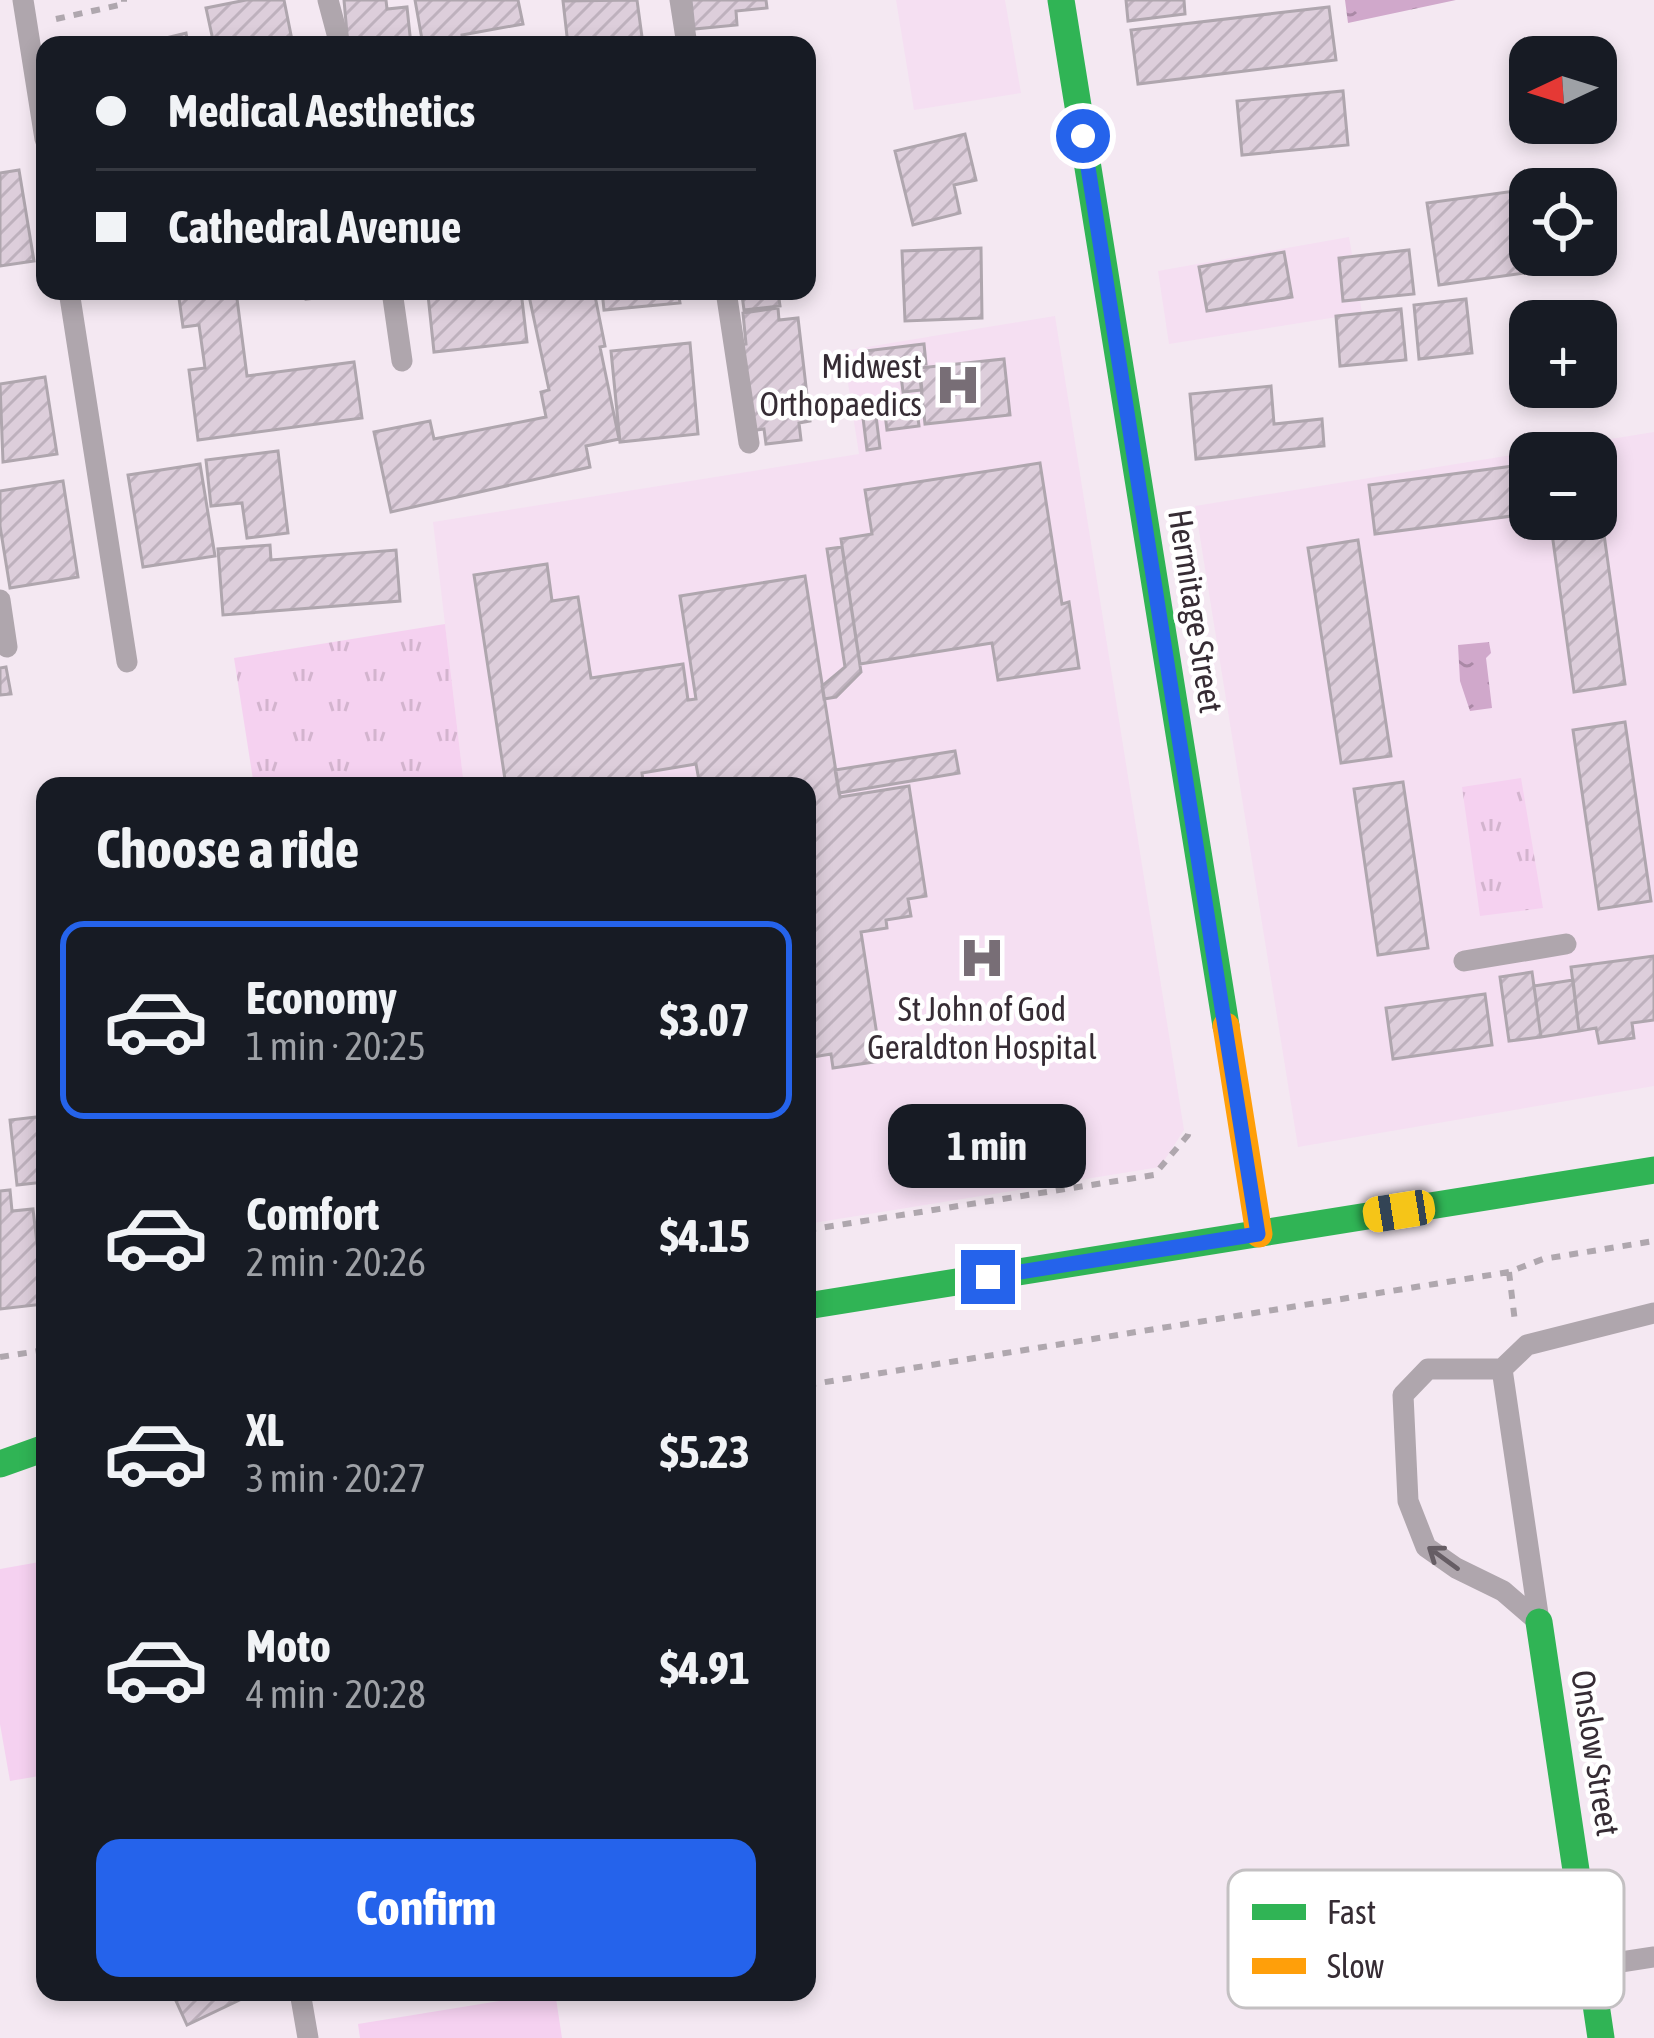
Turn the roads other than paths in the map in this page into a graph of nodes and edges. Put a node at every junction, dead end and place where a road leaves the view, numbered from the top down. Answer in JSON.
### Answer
{"nodes":[{"id":1,"x":23,"y":0,"type":"edge"},
{"id":2,"x":328,"y":0,"type":"edge"},
{"id":3,"x":680,"y":0,"type":"edge"},
{"id":4,"x":1061,"y":0,"type":"edge"},
{"id":5,"x":338,"y":36,"type":"edge"},
{"id":6,"x":686,"y":36,"type":"edge"},
{"id":7,"x":36,"y":82,"type":"edge"},
{"id":8,"x":70,"y":300,"type":"edge"},
{"id":9,"x":393,"y":300,"type":"edge"},
{"id":10,"x":726,"y":300,"type":"edge"},
{"id":11,"x":402,"y":362,"type":"dead end"},
{"id":12,"x":749,"y":443,"type":"dead end"},
{"id":13,"x":0,"y":600,"type":"edge"},
{"id":14,"x":7,"y":646,"type":"dead end"},
{"id":15,"x":127,"y":662,"type":"dead end"},
{"id":16,"x":1566,"y":944,"type":"dead end"},
{"id":17,"x":1464,"y":961,"type":"dead end"},
{"id":18,"x":1654,"y":1170,"type":"edge"},
{"id":19,"x":1258,"y":1234,"type":"junction"},
{"id":20,"x":816,"y":1305,"type":"edge"},
{"id":21,"x":1654,"y":1313,"type":"edge"},
{"id":22,"x":1502,"y":1369,"type":"junction"},
{"id":23,"x":36,"y":1451,"type":"edge"},
{"id":24,"x":0,"y":1464,"type":"edge"},
{"id":25,"x":1539,"y":1622,"type":"junction"},
{"id":26,"x":1577,"y":1870,"type":"edge"},
{"id":27,"x":1654,"y":1957,"type":"edge"},
{"id":28,"x":1624,"y":1962,"type":"edge"},
{"id":29,"x":302,"y":2001,"type":"edge"},
{"id":30,"x":1597,"y":2008,"type":"edge"},
{"id":31,"x":308,"y":2038,"type":"edge"},
{"id":32,"x":1601,"y":2038,"type":"edge"}],
"edges":[{"from":1,"to":7,"type":"lane"},
{"from":2,"to":5,"type":"lane"},
{"from":3,"to":6,"type":"lane"},
{"from":4,"to":19,"type":"street","name":"Hermitage Street"},
{"from":8,"to":15,"type":"lane"},
{"from":9,"to":11,"type":"lane"},
{"from":10,"to":12,"type":"lane"},
{"from":13,"to":14,"type":"lane"},
{"from":16,"to":17,"type":"lane"},
{"from":18,"to":19,"type":"street"},
{"from":19,"to":20,"type":"street"},
{"from":21,"to":22,"type":"lane"},
{"from":22,"to":25,"type":"lane"},
{"from":25,"to":22,"type":"lane","one_way":true},
{"from":23,"to":24,"type":"street"},
{"from":25,"to":26,"type":"street","name":"Onslow Street"},
{"from":27,"to":28,"type":"lane"},
{"from":29,"to":31,"type":"lane"},
{"from":30,"to":32,"type":"street","name":"Onslow Street"}]}
